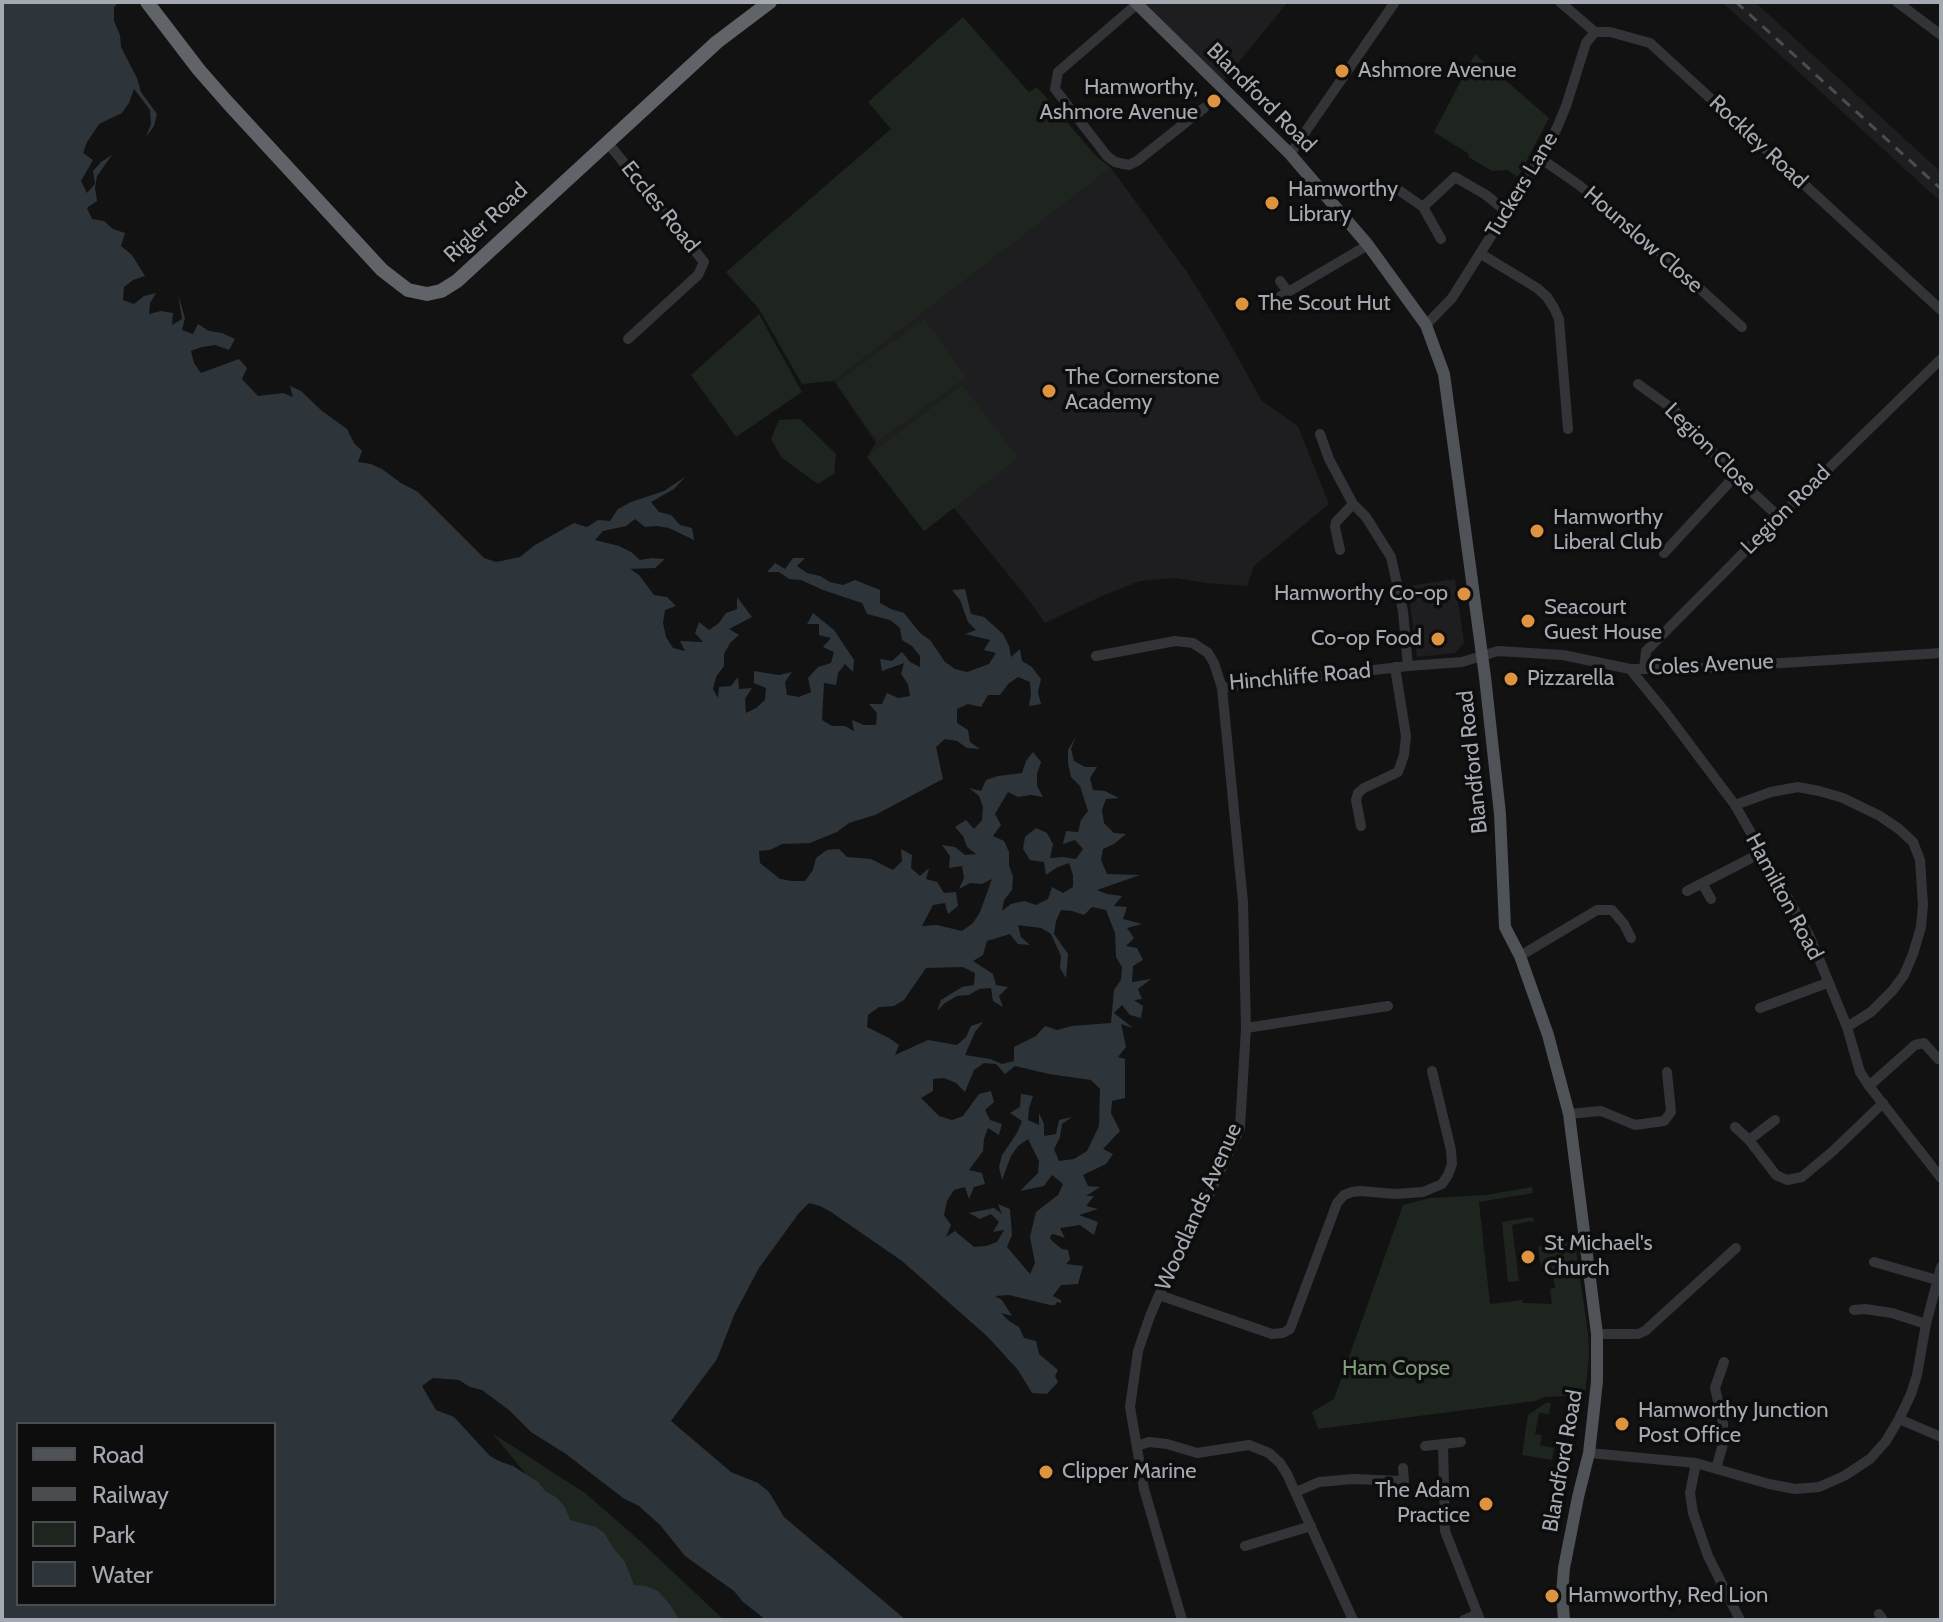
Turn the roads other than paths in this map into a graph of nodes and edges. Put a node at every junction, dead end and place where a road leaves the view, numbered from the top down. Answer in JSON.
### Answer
{"nodes":[{"id":1,"x":147,"y":2,"type":"edge"},
{"id":2,"x":770,"y":2,"type":"edge"},
{"id":3,"x":1395,"y":2,"type":"edge"},
{"id":4,"x":1560,"y":2,"type":"edge"},
{"id":5,"x":1897,"y":2,"type":"edge"},
{"id":6,"x":1136,"y":3,"type":"edge"},
{"id":7,"x":1595,"y":32,"type":"junction"},
{"id":8,"x":1941,"y":35,"type":"edge"},
{"id":9,"x":1204,"y":108,"type":"dead end"},
{"id":10,"x":607,"y":142,"type":"junction"},
{"id":11,"x":1290,"y":154,"type":"junction"},
{"id":12,"x":1540,"y":158,"type":"junction"},
{"id":13,"x":1400,"y":191,"type":"dead end"},
{"id":14,"x":1423,"y":207,"type":"junction"},
{"id":15,"x":1507,"y":212,"type":"junction"},
{"id":16,"x":1441,"y":239,"type":"dead end"},
{"id":17,"x":1368,"y":245,"type":"junction"},
{"id":18,"x":1481,"y":254,"type":"junction"},
{"id":19,"x":1280,"y":281,"type":"dead end"},
{"id":20,"x":1288,"y":292,"type":"junction"},
{"id":21,"x":1271,"y":302,"type":"dead end"},
{"id":22,"x":1941,"y":310,"type":"edge"},
{"id":23,"x":1426,"y":325,"type":"junction"},
{"id":24,"x":1742,"y":327,"type":"dead end"},
{"id":25,"x":628,"y":339,"type":"dead end"},
{"id":26,"x":1941,"y":359,"type":"edge"},
{"id":27,"x":1638,"y":384,"type":"dead end"},
{"id":28,"x":1568,"y":429,"type":"dead end"},
{"id":29,"x":1320,"y":434,"type":"dead end"},
{"id":30,"x":1735,"y":476,"type":"junction"},
{"id":31,"x":1353,"y":504,"type":"junction"},
{"id":32,"x":1779,"y":517,"type":"junction"},
{"id":33,"x":1340,"y":550,"type":"dead end"},
{"id":34,"x":1664,"y":553,"type":"dead end"},
{"id":35,"x":1941,"y":653,"type":"edge"},
{"id":36,"x":1482,"y":655,"type":"junction"},
{"id":37,"x":1096,"y":656,"type":"dead end"},
{"id":38,"x":1408,"y":666,"type":"junction"},
{"id":39,"x":1395,"y":667,"type":"junction"},
{"id":40,"x":1630,"y":669,"type":"junction"},
{"id":41,"x":1644,"y":669,"type":"junction"},
{"id":42,"x":1222,"y":688,"type":"junction"},
{"id":43,"x":1735,"y":805,"type":"junction"},
{"id":44,"x":1361,"y":826,"type":"dead end"},
{"id":45,"x":1763,"y":852,"type":"junction"},
{"id":46,"x":1702,"y":883,"type":"junction"},
{"id":47,"x":1687,"y":891,"type":"dead end"},
{"id":48,"x":1711,"y":899,"type":"dead end"},
{"id":49,"x":1631,"y":938,"type":"dead end"},
{"id":50,"x":1520,"y":956,"type":"junction"},
{"id":51,"x":1827,"y":983,"type":"junction"},
{"id":52,"x":1388,"y":1006,"type":"dead end"},
{"id":53,"x":1760,"y":1008,"type":"dead end"},
{"id":54,"x":1847,"y":1027,"type":"junction"},
{"id":55,"x":1246,"y":1028,"type":"junction"},
{"id":56,"x":1941,"y":1056,"type":"edge"},
{"id":57,"x":1432,"y":1071,"type":"dead end"},
{"id":58,"x":1667,"y":1072,"type":"dead end"},
{"id":59,"x":1869,"y":1086,"type":"junction"},
{"id":60,"x":1883,"y":1103,"type":"junction"},
{"id":61,"x":1569,"y":1114,"type":"junction"},
{"id":62,"x":1775,"y":1120,"type":"dead end"},
{"id":63,"x":1735,"y":1127,"type":"dead end"},
{"id":64,"x":1749,"y":1140,"type":"junction"},
{"id":65,"x":1941,"y":1178,"type":"edge"},
{"id":66,"x":1736,"y":1248,"type":"dead end"},
{"id":67,"x":1874,"y":1262,"type":"dead end"},
{"id":68,"x":1941,"y":1267,"type":"edge"},
{"id":69,"x":1937,"y":1280,"type":"junction"},
{"id":70,"x":1159,"y":1295,"type":"junction"},
{"id":71,"x":1936,"y":1302,"type":"edge"},
{"id":72,"x":1854,"y":1310,"type":"dead end"},
{"id":73,"x":1926,"y":1324,"type":"junction"},
{"id":74,"x":1597,"y":1334,"type":"junction"},
{"id":75,"x":1724,"y":1362,"type":"dead end"},
{"id":76,"x":1899,"y":1419,"type":"junction"},
{"id":77,"x":1941,"y":1437,"type":"edge"},
{"id":78,"x":1461,"y":1442,"type":"dead end"},
{"id":79,"x":1443,"y":1444,"type":"junction"},
{"id":80,"x":1137,"y":1446,"type":"junction"},
{"id":81,"x":1425,"y":1446,"type":"dead end"},
{"id":82,"x":1589,"y":1453,"type":"junction"},
{"id":83,"x":1696,"y":1463,"type":"junction"},
{"id":84,"x":1403,"y":1468,"type":"dead end"},
{"id":85,"x":1716,"y":1469,"type":"junction"},
{"id":86,"x":1296,"y":1492,"type":"junction"},
{"id":87,"x":1311,"y":1526,"type":"junction"},
{"id":88,"x":1245,"y":1546,"type":"dead end"},
{"id":89,"x":1478,"y":1617,"type":"edge"},
{"id":90,"x":1348,"y":1618,"type":"edge"},
{"id":91,"x":1182,"y":1620,"type":"edge"},
{"id":92,"x":1464,"y":1620,"type":"edge"},
{"id":93,"x":1564,"y":1620,"type":"edge"},
{"id":94,"x":1740,"y":1620,"type":"edge"}],
"edges":[{"from":1,"to":10,"type":"highway","name":"Rigler Road"},
{"from":2,"to":10,"type":"highway","name":"Rigler Road"},
{"from":3,"to":11,"type":"street"},
{"from":4,"to":7,"type":"street"},
{"from":5,"to":8,"type":"street"},
{"from":6,"to":9,"type":"street"},
{"from":6,"to":11,"type":"main road","name":"Blandford Road"},
{"from":7,"to":12,"type":"street","name":"Tuckers Lane"},
{"from":7,"to":22,"type":"street","name":"Rockley Road"},
{"from":10,"to":25,"type":"street","name":"Eccles Road"},
{"from":11,"to":17,"type":"main road","name":"Blandford Road"},
{"from":12,"to":15,"type":"street","name":"Tuckers Lane"},
{"from":12,"to":24,"type":"street","name":"Hounslow Close"},
{"from":13,"to":14,"type":"street"},
{"from":14,"to":15,"type":"street"},
{"from":14,"to":16,"type":"street"},
{"from":15,"to":18,"type":"street","name":"Tuckers Lane"},
{"from":17,"to":20,"type":"street"},
{"from":17,"to":23,"type":"main road","name":"Blandford Road"},
{"from":18,"to":23,"type":"street","name":"Tuckers Lane"},
{"from":18,"to":28,"type":"street"},
{"from":19,"to":20,"type":"street"},
{"from":20,"to":21,"type":"street"},
{"from":23,"to":36,"type":"main road","name":"Blandford Road"},
{"from":26,"to":32,"type":"street","name":"Legion Road"},
{"from":27,"to":30,"type":"street","name":"Legion Close"},
{"from":29,"to":31,"type":"street"},
{"from":30,"to":32,"type":"street","name":"Legion Close"},
{"from":30,"to":34,"type":"street"},
{"from":31,"to":33,"type":"street"},
{"from":31,"to":38,"type":"street"},
{"from":32,"to":41,"type":"street","name":"Legion Road"},
{"from":35,"to":41,"type":"street","name":"Coles Avenue"},
{"from":36,"to":38,"type":"street","name":"Hinchliffe Road"},
{"from":36,"to":40,"type":"street","name":"Coles Avenue"},
{"from":36,"to":50,"type":"main road","name":"Blandford Road"},
{"from":37,"to":42,"type":"street","name":"Hinchliffe Road"},
{"from":38,"to":39,"type":"street","name":"Hinchliffe Road"},
{"from":39,"to":42,"type":"street","name":"Hinchliffe Road"},
{"from":39,"to":44,"type":"street"},
{"from":40,"to":41,"type":"street","name":"Coles Avenue"},
{"from":40,"to":43,"type":"street","name":"Hamilton Road"},
{"from":42,"to":55,"type":"street","name":"Woodlands Avenue"},
{"from":43,"to":45,"type":"street","name":"Hamilton Road"},
{"from":43,"to":54,"type":"street"},
{"from":45,"to":46,"type":"street"},
{"from":45,"to":51,"type":"street","name":"Hamilton Road"},
{"from":46,"to":47,"type":"street"},
{"from":46,"to":48,"type":"street"},
{"from":49,"to":50,"type":"street"},
{"from":50,"to":61,"type":"main road","name":"Blandford Road"},
{"from":51,"to":53,"type":"street"},
{"from":51,"to":54,"type":"street","name":"Hamilton Road"},
{"from":52,"to":55,"type":"street"},
{"from":54,"to":59,"type":"street","name":"Hamilton Road"},
{"from":55,"to":70,"type":"street","name":"Woodlands Avenue"},
{"from":56,"to":59,"type":"street"},
{"from":57,"to":70,"type":"street"},
{"from":58,"to":61,"type":"street"},
{"from":59,"to":60,"type":"street","name":"Hamilton Road"},
{"from":60,"to":64,"type":"street"},
{"from":60,"to":65,"type":"street","name":"Hamilton Road"},
{"from":61,"to":74,"type":"main road","name":"Blandford Road"},
{"from":62,"to":64,"type":"street"},
{"from":63,"to":64,"type":"street"},
{"from":66,"to":74,"type":"street"},
{"from":67,"to":69,"type":"street"},
{"from":68,"to":69,"type":"street"},
{"from":69,"to":71,"type":"street"},
{"from":70,"to":80,"type":"street","name":"Woodlands Avenue"},
{"from":71,"to":73,"type":"street"},
{"from":72,"to":73,"type":"street"},
{"from":73,"to":76,"type":"street"},
{"from":74,"to":82,"type":"main road","name":"Blandford Road"},
{"from":75,"to":85,"type":"street"},
{"from":76,"to":77,"type":"street"},
{"from":76,"to":85,"type":"street"},
{"from":78,"to":79,"type":"street"},
{"from":79,"to":81,"type":"street"},
{"from":79,"to":89,"type":"street"},
{"from":80,"to":86,"type":"street"},
{"from":80,"to":91,"type":"street","name":"Woodlands Avenue"},
{"from":82,"to":83,"type":"street"},
{"from":82,"to":93,"type":"main road","name":"Blandford Road"},
{"from":83,"to":85,"type":"street"},
{"from":83,"to":94,"type":"street"},
{"from":84,"to":86,"type":"street"},
{"from":86,"to":87,"type":"street"},
{"from":87,"to":88,"type":"street"},
{"from":87,"to":90,"type":"street"},
{"from":89,"to":92,"type":"street"}]}
